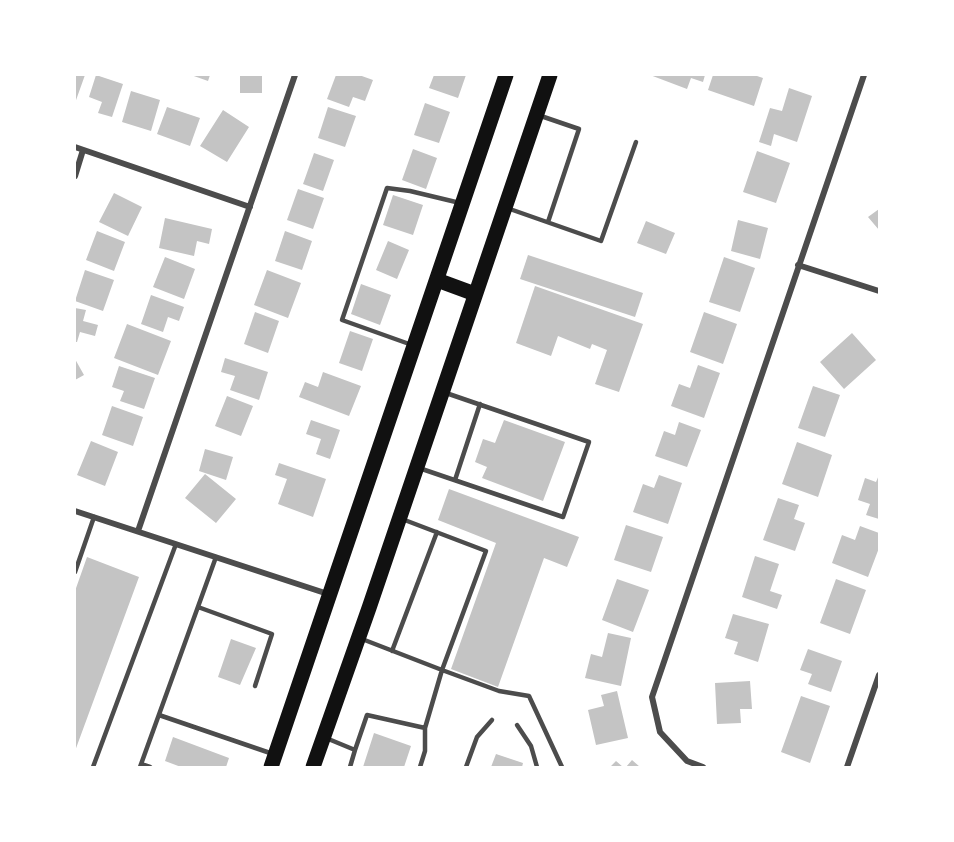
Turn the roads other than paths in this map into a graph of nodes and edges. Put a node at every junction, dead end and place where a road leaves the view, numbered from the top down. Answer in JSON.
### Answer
{"nodes":[{"id":1,"x":294,"y":75,"type":"edge"},
{"id":2,"x":506,"y":75,"type":"edge"},
{"id":3,"x":550,"y":75,"type":"edge"},
{"id":4,"x":864,"y":75,"type":"edge"},
{"id":5,"x":536,"y":115,"type":"junction"},
{"id":6,"x":636,"y":142,"type":"dead end"},
{"id":7,"x":75,"y":147,"type":"edge"},
{"id":8,"x":84,"y":150,"type":"junction"},
{"id":9,"x":75,"y":176,"type":"edge"},
{"id":10,"x":463,"y":204,"type":"junction"},
{"id":11,"x":250,"y":207,"type":"junction"},
{"id":12,"x":505,"y":207,"type":"junction"},
{"id":13,"x":548,"y":222,"type":"junction"},
{"id":14,"x":798,"y":265,"type":"junction"},
{"id":15,"x":437,"y":280,"type":"junction"},
{"id":16,"x":879,"y":291,"type":"edge"},
{"id":17,"x":476,"y":294,"type":"junction"},
{"id":18,"x":414,"y":346,"type":"junction"},
{"id":19,"x":442,"y":391,"type":"junction"},
{"id":20,"x":480,"y":404,"type":"junction"},
{"id":21,"x":417,"y":467,"type":"junction"},
{"id":22,"x":455,"y":480,"type":"junction"},
{"id":23,"x":75,"y":511,"type":"edge"},
{"id":24,"x":94,"y":517,"type":"junction"},
{"id":25,"x":399,"y":518,"type":"junction"},
{"id":26,"x":138,"y":531,"type":"junction"},
{"id":27,"x":437,"y":532,"type":"junction"},
{"id":28,"x":176,"y":544,"type":"junction"},
{"id":29,"x":216,"y":557,"type":"junction"},
{"id":30,"x":75,"y":572,"type":"edge"},
{"id":31,"x":330,"y":595,"type":"junction"},
{"id":32,"x":198,"y":607,"type":"junction"},
{"id":33,"x":358,"y":638,"type":"junction"},
{"id":34,"x":392,"y":651,"type":"junction"},
{"id":35,"x":442,"y":670,"type":"junction"},
{"id":36,"x":879,"y":675,"type":"edge"},
{"id":37,"x":255,"y":686,"type":"dead end"},
{"id":38,"x":159,"y":715,"type":"junction"},
{"id":39,"x":492,"y":720,"type":"dead end"},
{"id":40,"x":517,"y":725,"type":"dead end"},
{"id":41,"x":425,"y":729,"type":"junction"},
{"id":42,"x":323,"y":737,"type":"junction"},
{"id":43,"x":355,"y":750,"type":"junction"},
{"id":44,"x":273,"y":761,"type":"edge"},
{"id":45,"x":141,"y":765,"type":"edge"},
{"id":46,"x":93,"y":767,"type":"edge"},
{"id":47,"x":150,"y":767,"type":"edge"},
{"id":48,"x":313,"y":767,"type":"edge"},
{"id":49,"x":350,"y":767,"type":"edge"},
{"id":50,"x":420,"y":767,"type":"edge"},
{"id":51,"x":466,"y":767,"type":"edge"},
{"id":52,"x":537,"y":767,"type":"edge"},
{"id":53,"x":562,"y":767,"type":"edge"},
{"id":54,"x":703,"y":767,"type":"edge"},
{"id":55,"x":847,"y":767,"type":"edge"}],
"edges":[{"from":1,"to":11,"type":"street"},
{"from":2,"to":10,"type":"main road"},
{"from":3,"to":5,"type":"main road"},
{"from":4,"to":14,"type":"street"},
{"from":5,"to":12,"type":"main road"},
{"from":5,"to":13,"type":"lane"},
{"from":6,"to":13,"type":"lane"},
{"from":7,"to":8,"type":"street"},
{"from":8,"to":9,"type":"street"},
{"from":8,"to":11,"type":"street"},
{"from":10,"to":15,"type":"main road"},
{"from":10,"to":18,"type":"lane"},
{"from":11,"to":26,"type":"street"},
{"from":12,"to":13,"type":"lane"},
{"from":12,"to":17,"type":"main road"},
{"from":14,"to":16,"type":"street"},
{"from":14,"to":54,"type":"street"},
{"from":15,"to":17,"type":"main road"},
{"from":15,"to":18,"type":"main road"},
{"from":17,"to":19,"type":"main road"},
{"from":18,"to":31,"type":"main road"},
{"from":19,"to":20,"type":"lane"},
{"from":19,"to":21,"type":"main road"},
{"from":20,"to":22,"type":"lane"},
{"from":20,"to":22,"type":"lane"},
{"from":21,"to":22,"type":"lane"},
{"from":21,"to":25,"type":"main road"},
{"from":23,"to":24,"type":"street"},
{"from":24,"to":26,"type":"street"},
{"from":24,"to":30,"type":"lane"},
{"from":25,"to":27,"type":"lane"},
{"from":25,"to":33,"type":"main road"},
{"from":26,"to":28,"type":"street"},
{"from":27,"to":34,"type":"lane"},
{"from":27,"to":35,"type":"lane"},
{"from":28,"to":29,"type":"street"},
{"from":28,"to":46,"type":"lane"},
{"from":29,"to":31,"type":"street"},
{"from":29,"to":32,"type":"lane"},
{"from":31,"to":44,"type":"main road"},
{"from":32,"to":37,"type":"lane"},
{"from":32,"to":38,"type":"lane"},
{"from":33,"to":34,"type":"lane"},
{"from":33,"to":42,"type":"main road"},
{"from":34,"to":35,"type":"lane"},
{"from":35,"to":41,"type":"lane"},
{"from":35,"to":53,"type":"lane"},
{"from":36,"to":55,"type":"street"},
{"from":38,"to":44,"type":"lane"},
{"from":38,"to":45,"type":"lane"},
{"from":39,"to":51,"type":"lane"},
{"from":40,"to":52,"type":"lane"},
{"from":41,"to":43,"type":"lane"},
{"from":41,"to":50,"type":"lane"},
{"from":42,"to":43,"type":"lane"},
{"from":42,"to":48,"type":"main road"},
{"from":43,"to":49,"type":"lane"},
{"from":45,"to":47,"type":"lane"}]}
